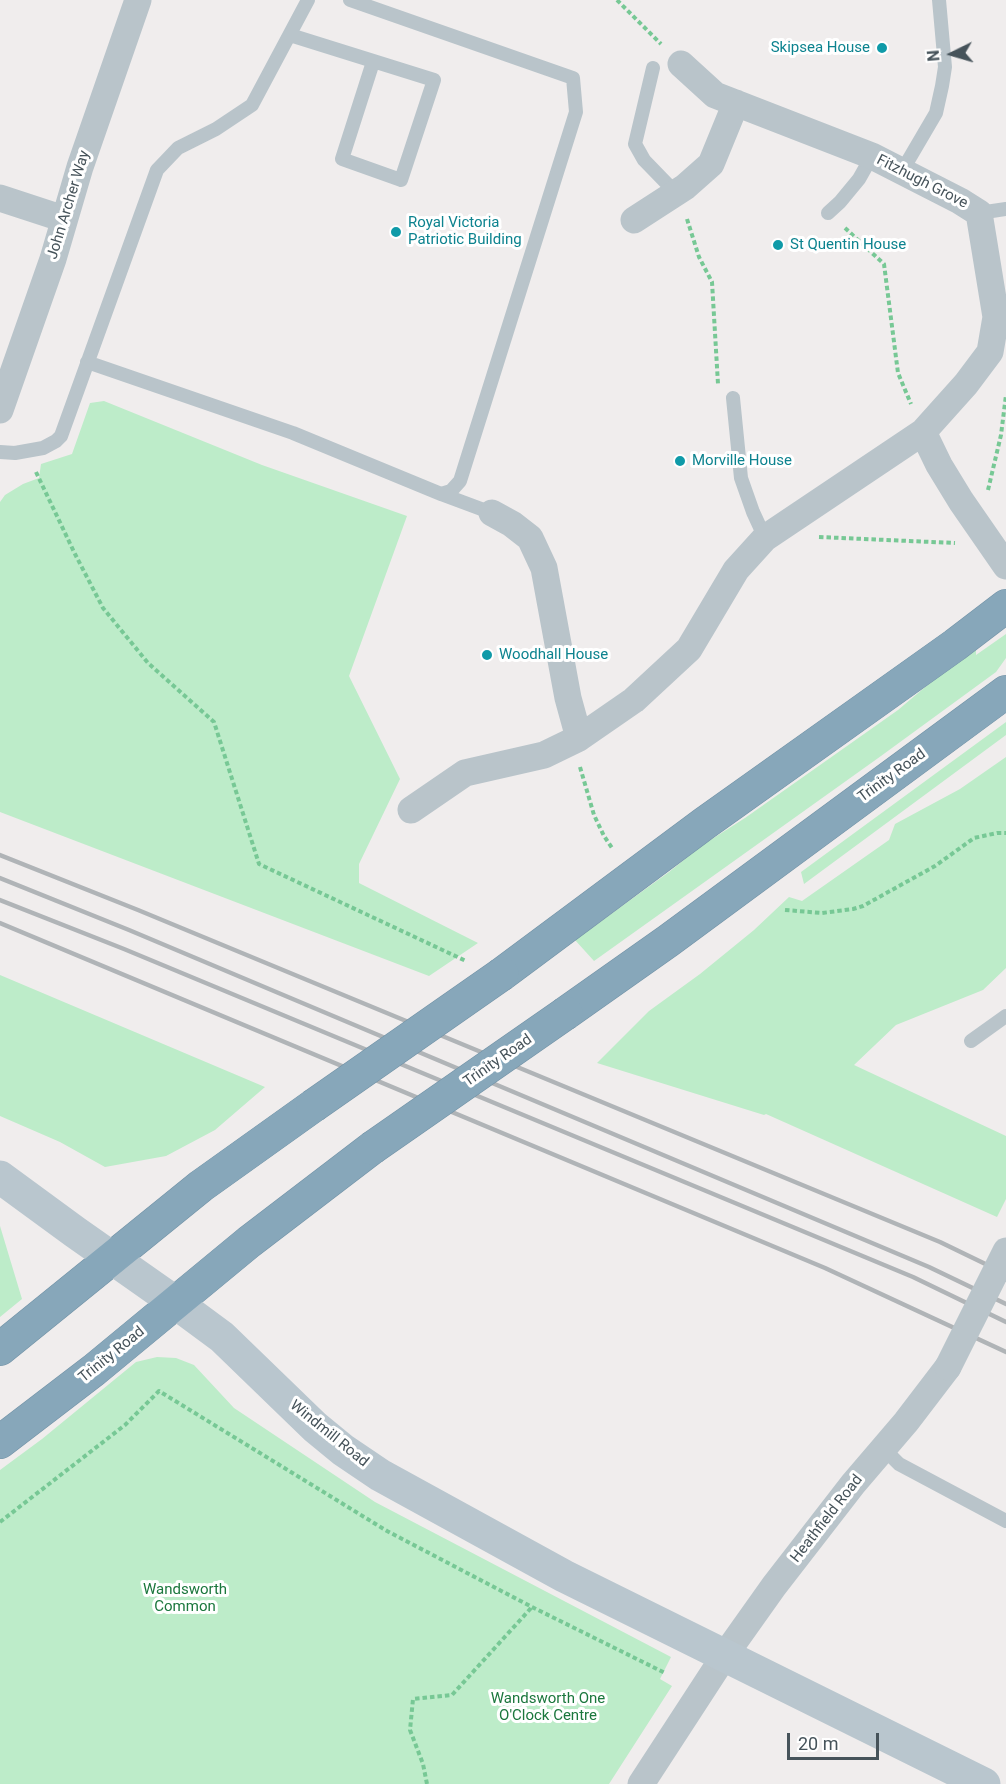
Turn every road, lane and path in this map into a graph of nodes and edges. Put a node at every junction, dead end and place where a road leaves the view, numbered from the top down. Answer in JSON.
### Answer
{"nodes":[{"id":1,"x":138,"y":0,"type":"edge"},
{"id":2,"x":308,"y":0,"type":"edge"},
{"id":3,"x":350,"y":0,"type":"edge"},
{"id":4,"x":617,"y":0,"type":"edge"},
{"id":5,"x":939,"y":0,"type":"edge"},
{"id":6,"x":290,"y":35,"type":"junction"},
{"id":7,"x":373,"y":62,"type":"junction"},
{"id":8,"x":681,"y":64,"type":"joint"},
{"id":9,"x":653,"y":68,"type":"dead end"},
{"id":10,"x":736,"y":103,"type":"junction"},
{"id":11,"x":872,"y":156,"type":"junction"},
{"id":12,"x":902,"y":171,"type":"junction"},
{"id":13,"x":674,"y":194,"type":"junction"},
{"id":14,"x":0,"y":198,"type":"edge"},
{"id":15,"x":1006,"y":209,"type":"edge"},
{"id":16,"x":828,"y":213,"type":"joint"},
{"id":17,"x":979,"y":213,"type":"junction"},
{"id":18,"x":64,"y":219,"type":"junction"},
{"id":19,"x":634,"y":220,"type":"dead end"},
{"id":20,"x":87,"y":362,"type":"junction"},
{"id":21,"x":1006,"y":395,"type":"edge"},
{"id":22,"x":733,"y":398,"type":"joint"},
{"id":23,"x":2,"y":400,"type":"edge"},
{"id":24,"x":923,"y":432,"type":"junction"},
{"id":25,"x":29,"y":451,"type":"junction"},
{"id":26,"x":0,"y":452,"type":"edge"},
{"id":27,"x":441,"y":494,"type":"junction"},
{"id":28,"x":492,"y":513,"type":"joint"},
{"id":29,"x":789,"y":521,"type":"junction"},
{"id":30,"x":976,"y":522,"type":"junction"},
{"id":31,"x":765,"y":538,"type":"junction"},
{"id":32,"x":1006,"y":566,"type":"edge"},
{"id":33,"x":1006,"y":606,"type":"edge"},
{"id":34,"x":1006,"y":692,"type":"edge"},
{"id":35,"x":576,"y":739,"type":"junction"},
{"id":36,"x":411,"y":810,"type":"dead end"},
{"id":37,"x":1006,"y":833,"type":"edge"},
{"id":38,"x":612,"y":848,"type":"dead end"},
{"id":39,"x":784,"y":910,"type":"dead end"},
{"id":40,"x":468,"y":962,"type":"dead end"},
{"id":41,"x":1006,"y":1016,"type":"edge"},
{"id":42,"x":971,"y":1041,"type":"dead end"},
{"id":43,"x":0,"y":1176,"type":"edge"},
{"id":44,"x":1006,"y":1251,"type":"edge"},
{"id":45,"x":114,"y":1258,"type":"junction"},
{"id":46,"x":176,"y":1303,"type":"junction"},
{"id":47,"x":0,"y":1349,"type":"edge"},
{"id":48,"x":0,"y":1442,"type":"edge"},
{"id":49,"x":884,"y":1449,"type":"junction"},
{"id":50,"x":1006,"y":1521,"type":"edge"},
{"id":51,"x":0,"y":1522,"type":"edge"},
{"id":52,"x":532,"y":1607,"type":"junction"},
{"id":53,"x":725,"y":1655,"type":"junction"},
{"id":54,"x":665,"y":1673,"type":"dead end"},
{"id":55,"x":427,"y":1784,"type":"edge"},
{"id":56,"x":641,"y":1784,"type":"edge"},
{"id":57,"x":984,"y":1784,"type":"edge"}],
"edges":[{"from":1,"to":18,"type":"street","name":"John Archer Way"},
{"from":2,"to":6,"type":"lane"},
{"from":3,"to":27,"type":"lane"},
{"from":4,"to":8,"type":"path"},
{"from":5,"to":12,"type":"lane"},
{"from":6,"to":7,"type":"lane"},
{"from":6,"to":20,"type":"lane"},
{"from":7,"to":7,"type":"lane"},
{"from":8,"to":10,"type":"street","name":"Fitzhugh Grove"},
{"from":9,"to":13,"type":"lane"},
{"from":10,"to":11,"type":"street","name":"Fitzhugh Grove"},
{"from":10,"to":13,"type":"street"},
{"from":11,"to":12,"type":"street","name":"Fitzhugh Grove"},
{"from":11,"to":16,"type":"lane"},
{"from":12,"to":17,"type":"street","name":"Fitzhugh Grove"},
{"from":13,"to":19,"type":"street"},
{"from":13,"to":22,"type":"path"},
{"from":14,"to":18,"type":"street"},
{"from":15,"to":17,"type":"lane"},
{"from":16,"to":24,"type":"path"},
{"from":17,"to":24,"type":"street","name":"Fitzhugh Grove"},
{"from":18,"to":23,"type":"street","name":"John Archer Way"},
{"from":20,"to":25,"type":"lane"},
{"from":20,"to":27,"type":"lane"},
{"from":21,"to":30,"type":"path"},
{"from":22,"to":31,"type":"lane"},
{"from":24,"to":29,"type":"street","name":"Fitzhugh Grove"},
{"from":24,"to":30,"type":"street"},
{"from":25,"to":26,"type":"lane"},
{"from":25,"to":40,"type":"path"},
{"from":27,"to":28,"type":"lane"},
{"from":28,"to":35,"type":"street"},
{"from":29,"to":30,"type":"path"},
{"from":29,"to":31,"type":"street","name":"Fitzhugh Grove"},
{"from":30,"to":32,"type":"street"},
{"from":31,"to":35,"type":"street","name":"Fitzhugh Grove"},
{"from":33,"to":45,"type":"highway","bridge":true},
{"from":34,"to":46,"type":"highway","name":"Trinity Road","bridge":true},
{"from":35,"to":36,"type":"street","name":"Fitzhugh Grove"},
{"from":35,"to":38,"type":"path"},
{"from":37,"to":39,"type":"path"},
{"from":41,"to":42,"type":"lane"},
{"from":43,"to":45,"type":"main road","name":"Windmill Road"},
{"from":44,"to":49,"type":"street","name":"Heathfield Road","bridge":true},
{"from":45,"to":46,"type":"main road","name":"Windmill Road"},
{"from":45,"to":47,"type":"highway"},
{"from":46,"to":48,"type":"highway","name":"Trinity Road"},
{"from":46,"to":53,"type":"main road","name":"Windmill Road"},
{"from":49,"to":50,"type":"lane"},
{"from":49,"to":53,"type":"street","name":"Heathfield Road"},
{"from":51,"to":52,"type":"path"},
{"from":52,"to":54,"type":"path"},
{"from":52,"to":55,"type":"path"},
{"from":53,"to":56,"type":"street","name":"Heathfield Road"},
{"from":53,"to":57,"type":"main road","name":"Windmill Road"}]}
